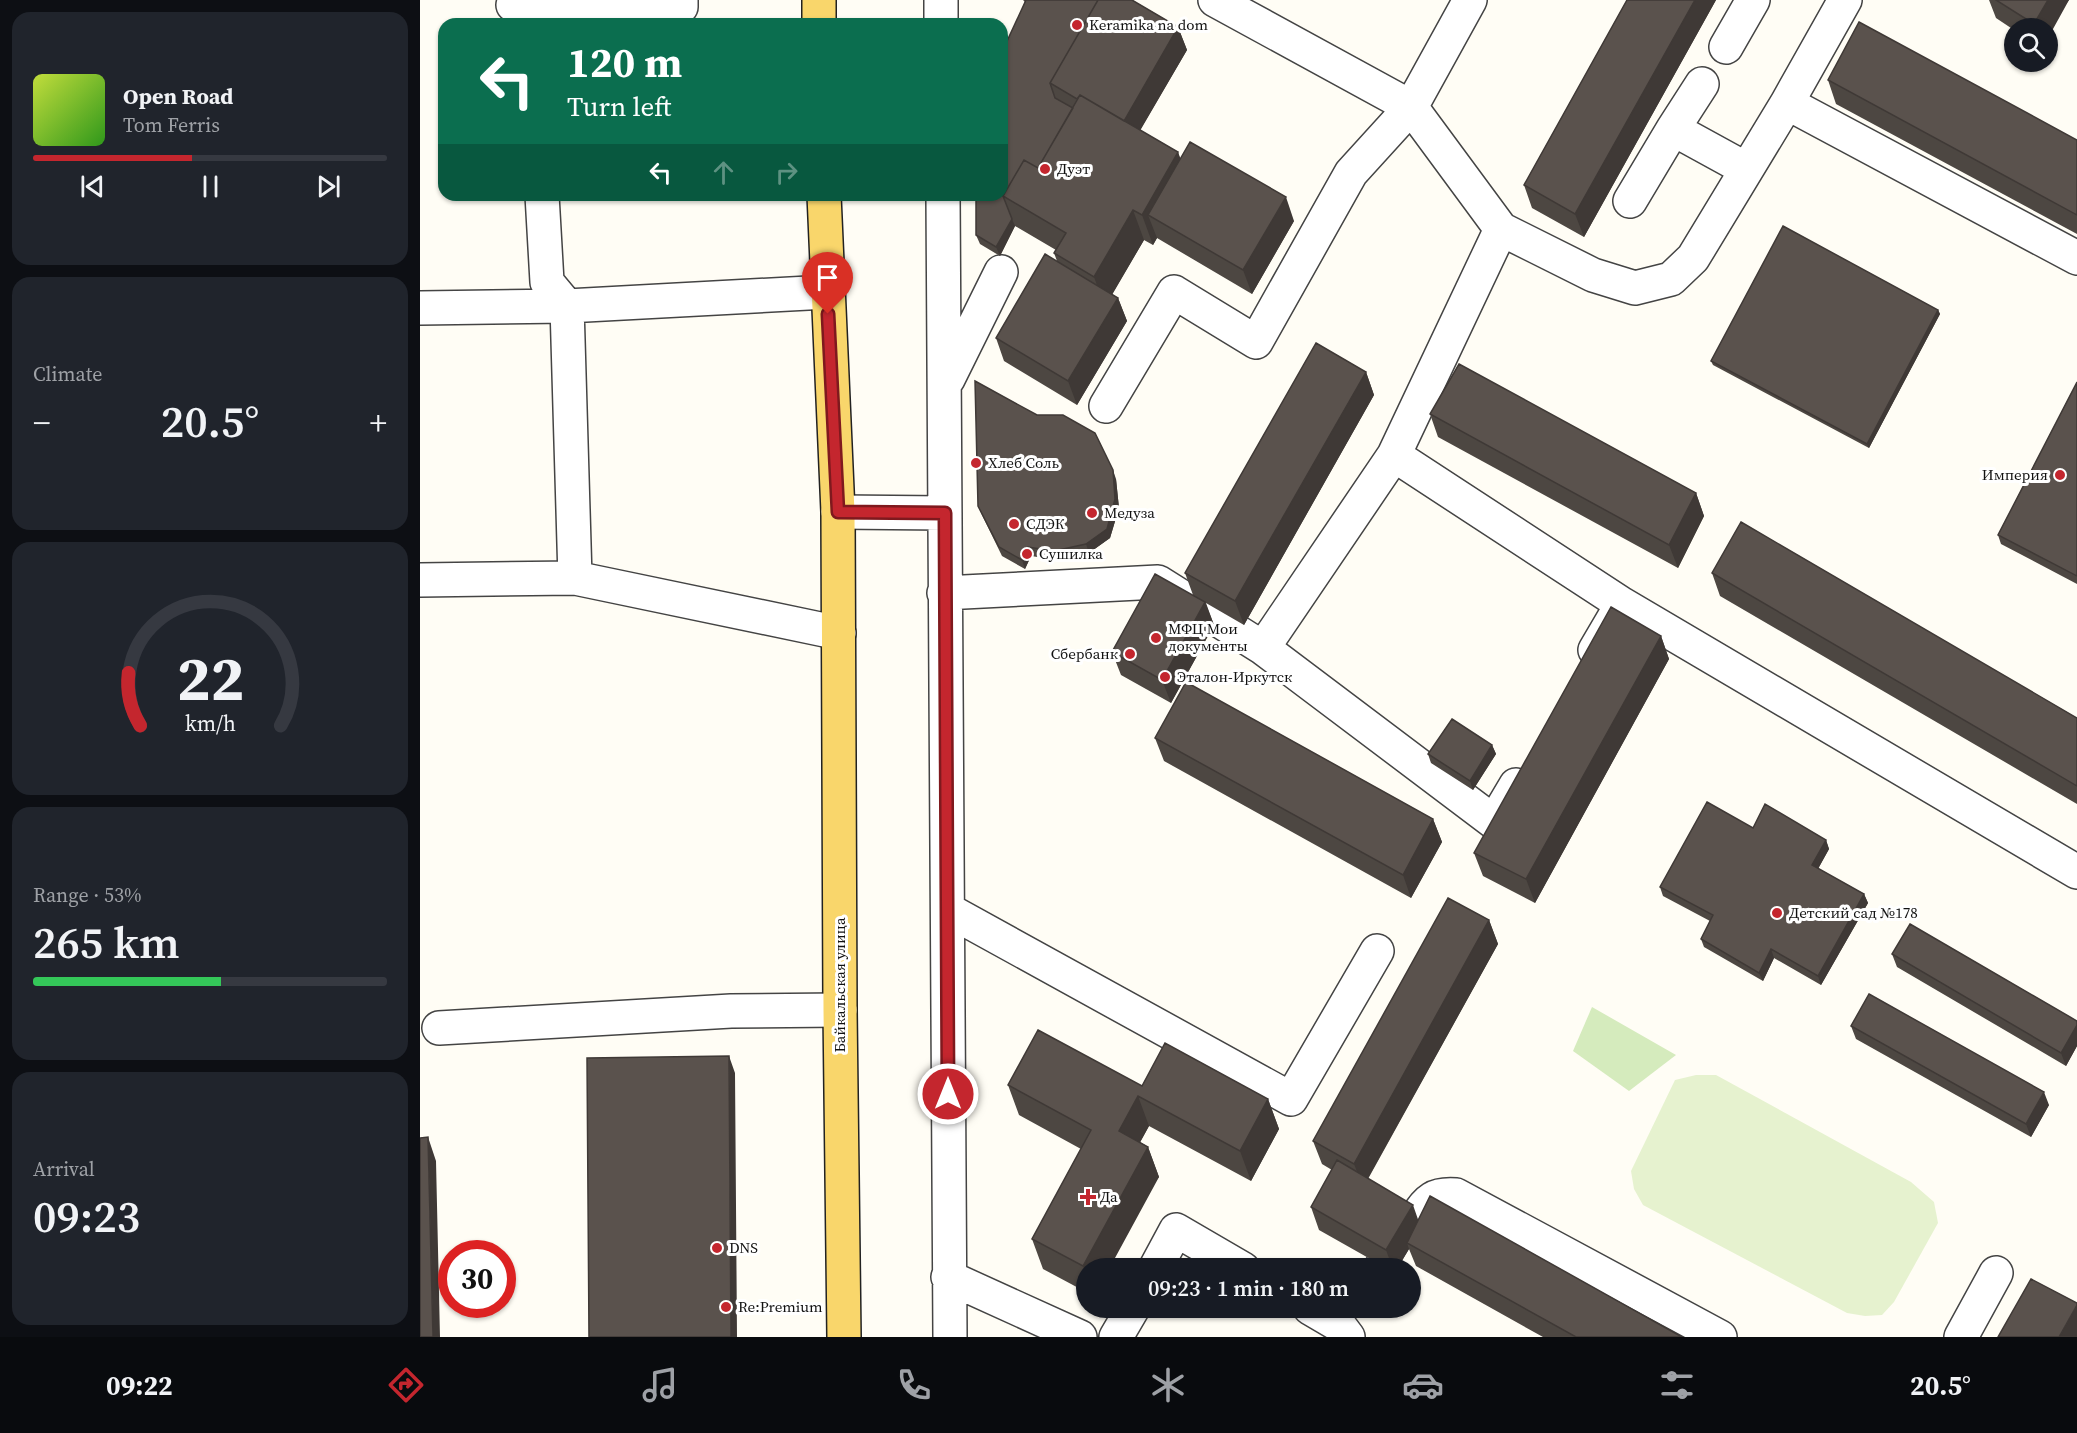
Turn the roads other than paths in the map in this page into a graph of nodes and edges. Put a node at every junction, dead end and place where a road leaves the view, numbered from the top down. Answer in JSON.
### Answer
{"nodes":[{"id":1,"x":681,"y":0,"type":"edge"},
{"id":2,"x":819,"y":0,"type":"edge"},
{"id":3,"x":941,"y":0,"type":"edge"},
{"id":4,"x":1215,"y":0,"type":"edge"},
{"id":5,"x":1470,"y":0,"type":"edge"},
{"id":6,"x":1753,"y":0,"type":"edge"},
{"id":7,"x":1845,"y":0,"type":"edge"},
{"id":8,"x":518,"y":10,"type":"edge"},
{"id":9,"x":819,"y":18,"type":"edge"},
{"id":10,"x":941,"y":18,"type":"edge"},
{"id":11,"x":1726,"y":47,"type":"dead end"},
{"id":12,"x":1702,"y":84,"type":"dead end"},
{"id":13,"x":1786,"y":103,"type":"junction"},
{"id":14,"x":1411,"y":107,"type":"junction"},
{"id":15,"x":1673,"y":129,"type":"junction"},
{"id":16,"x":1746,"y":170,"type":"junction"},
{"id":17,"x":542,"y":201,"type":"edge"},
{"id":18,"x":824,"y":201,"type":"edge"},
{"id":19,"x":943,"y":201,"type":"edge"},
{"id":20,"x":1630,"y":201,"type":"dead end"},
{"id":21,"x":1501,"y":229,"type":"junction"},
{"id":22,"x":2077,"y":258,"type":"edge"},
{"id":23,"x":1001,"y":272,"type":"dead end"},
{"id":24,"x":827,"y":292,"type":"junction"},
{"id":25,"x":567,"y":306,"type":"junction"},
{"id":26,"x":420,"y":308,"type":"edge"},
{"id":27,"x":944,"y":386,"type":"junction"},
{"id":28,"x":1106,"y":406,"type":"dead end"},
{"id":29,"x":1394,"y":455,"type":"junction"},
{"id":30,"x":838,"y":512,"type":"junction"},
{"id":31,"x":945,"y":513,"type":"junction"},
{"id":32,"x":575,"y":578,"type":"junction"},
{"id":33,"x":420,"y":580,"type":"edge"},
{"id":34,"x":944,"y":593,"type":"junction"},
{"id":35,"x":1622,"y":604,"type":"junction"},
{"id":36,"x":839,"y":633,"type":"junction"},
{"id":37,"x":1263,"y":648,"type":"junction"},
{"id":38,"x":1579,"y":678,"type":"edge"},
{"id":39,"x":1530,"y":760,"type":"edge"},
{"id":40,"x":2077,"y":872,"type":"edge"},
{"id":41,"x":948,"y":910,"type":"junction"},
{"id":42,"x":1377,"y":951,"type":"dead end"},
{"id":43,"x":840,"y":1010,"type":"junction"},
{"id":44,"x":440,"y":1028,"type":"dead end"},
{"id":45,"x":1412,"y":1223,"type":"edge"},
{"id":46,"x":1161,"y":1258,"type":"edge"},
{"id":47,"x":1224,"y":1258,"type":"edge"},
{"id":48,"x":1996,"y":1273,"type":"dead end"},
{"id":49,"x":948,"y":1277,"type":"junction"},
{"id":50,"x":1127,"y":1318,"type":"edge"},
{"id":51,"x":844,"y":1337,"type":"edge"},
{"id":52,"x":950,"y":1337,"type":"edge"},
{"id":53,"x":1080,"y":1337,"type":"edge"},
{"id":54,"x":1116,"y":1337,"type":"edge"},
{"id":55,"x":1720,"y":1337,"type":"edge"},
{"id":56,"x":1960,"y":1337,"type":"edge"}],
"edges":[{"from":1,"to":8,"type":"street"},
{"from":2,"to":9,"type":"main road"},
{"from":3,"to":10,"type":"street"},
{"from":4,"to":14,"type":"street"},
{"from":5,"to":14,"type":"street"},
{"from":6,"to":11,"type":"street"},
{"from":7,"to":13,"type":"street"},
{"from":12,"to":15,"type":"street"},
{"from":13,"to":16,"type":"street"},
{"from":13,"to":22,"type":"street"},
{"from":14,"to":21,"type":"street"},
{"from":14,"to":28,"type":"street"},
{"from":15,"to":16,"type":"street"},
{"from":15,"to":20,"type":"street"},
{"from":16,"to":21,"type":"street"},
{"from":17,"to":25,"type":"street"},
{"from":18,"to":24,"type":"main road"},
{"from":19,"to":27,"type":"street"},
{"from":21,"to":29,"type":"street"},
{"from":23,"to":27,"type":"street"},
{"from":24,"to":25,"type":"street"},
{"from":24,"to":30,"type":"main road"},
{"from":25,"to":26,"type":"street"},
{"from":25,"to":32,"type":"street"},
{"from":27,"to":31,"type":"street"},
{"from":29,"to":35,"type":"street"},
{"from":29,"to":37,"type":"street"},
{"from":30,"to":31,"type":"street"},
{"from":30,"to":36,"type":"main road","name":"Байкальская улица"},
{"from":31,"to":34,"type":"street"},
{"from":32,"to":33,"type":"street"},
{"from":32,"to":36,"type":"street"},
{"from":34,"to":37,"type":"street"},
{"from":34,"to":41,"type":"street"},
{"from":35,"to":38,"type":"street"},
{"from":35,"to":40,"type":"street"},
{"from":36,"to":43,"type":"main road","name":"Байкальская улица"},
{"from":37,"to":39,"type":"street"},
{"from":41,"to":42,"type":"street"},
{"from":41,"to":49,"type":"street"},
{"from":43,"to":44,"type":"street"},
{"from":43,"to":51,"type":"main road","name":"Байкальская улица"},
{"from":45,"to":55,"type":"street"},
{"from":46,"to":47,"type":"street"},
{"from":48,"to":56,"type":"street"},
{"from":49,"to":52,"type":"street"},
{"from":49,"to":53,"type":"street"},
{"from":50,"to":54,"type":"street"}]}
